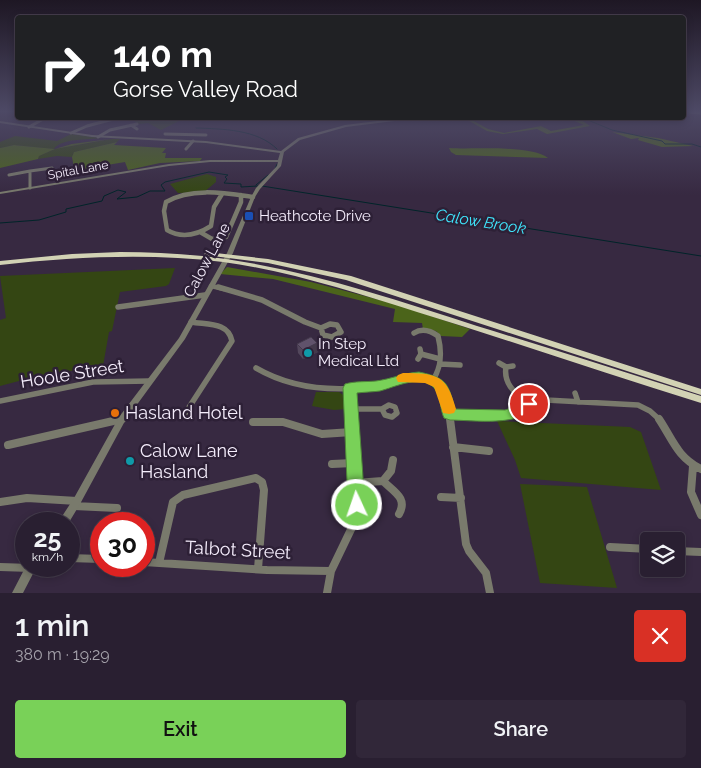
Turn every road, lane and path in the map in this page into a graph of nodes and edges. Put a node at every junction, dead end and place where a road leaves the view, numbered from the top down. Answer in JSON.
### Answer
{"nodes":[{"id":1,"x":167,"y":140,"type":"edge"},
{"id":2,"x":173,"y":140,"type":"joint"},
{"id":3,"x":298,"y":140,"type":"edge"},
{"id":4,"x":193,"y":141,"type":"junction"},
{"id":5,"x":186,"y":150,"type":"dead end"},
{"id":6,"x":282,"y":152,"type":"junction"},
{"id":7,"x":280,"y":162,"type":"junction"},
{"id":8,"x":52,"y":168,"type":"dead end"},
{"id":9,"x":30,"y":171,"type":"junction"},
{"id":10,"x":9,"y":174,"type":"dead end"},
{"id":11,"x":30,"y":188,"type":"junction"},
{"id":12,"x":0,"y":193,"type":"edge"},
{"id":13,"x":222,"y":194,"type":"junction"},
{"id":14,"x":241,"y":196,"type":"junction"},
{"id":15,"x":253,"y":197,"type":"junction"},
{"id":16,"x":200,"y":232,"type":"junction"},
{"id":17,"x":0,"y":259,"type":"edge"},
{"id":18,"x":0,"y":263,"type":"edge"},
{"id":19,"x":211,"y":286,"type":"junction"},
{"id":20,"x":205,"y":295,"type":"junction"},
{"id":21,"x":118,"y":307,"type":"dead end"},
{"id":22,"x":191,"y":322,"type":"junction"},
{"id":23,"x":321,"y":328,"type":"dead end"},
{"id":24,"x":416,"y":330,"type":"dead end"},
{"id":25,"x":420,"y":354,"type":"dead end"},
{"id":26,"x":440,"y":361,"type":"junction"},
{"id":27,"x":498,"y":363,"type":"dead end"},
{"id":28,"x":460,"y":365,"type":"dead end"},
{"id":29,"x":513,"y":366,"type":"dead end"},
{"id":30,"x":506,"y":367,"type":"junction"},
{"id":31,"x":256,"y":368,"type":"dead end"},
{"id":32,"x":433,"y":380,"type":"junction"},
{"id":33,"x":150,"y":381,"type":"junction"},
{"id":34,"x":350,"y":388,"type":"junction"},
{"id":35,"x":575,"y":392,"type":"dead end"},
{"id":36,"x":701,"y":392,"type":"edge"},
{"id":37,"x":701,"y":400,"type":"edge"},
{"id":38,"x":0,"y":402,"type":"edge"},
{"id":39,"x":578,"y":402,"type":"junction"},
{"id":40,"x":529,"y":404,"type":"junction"},
{"id":41,"x":351,"y":408,"type":"junction"},
{"id":42,"x":382,"y":409,"type":"dead end"},
{"id":43,"x":450,"y":414,"type":"junction"},
{"id":44,"x":184,"y":415,"type":"dead end"},
{"id":45,"x":122,"y":419,"type":"junction"},
{"id":46,"x":253,"y":422,"type":"dead end"},
{"id":47,"x":352,"y":432,"type":"junction"},
{"id":48,"x":8,"y":445,"type":"dead end"},
{"id":49,"x":453,"y":447,"type":"junction"},
{"id":50,"x":489,"y":452,"type":"dead end"},
{"id":51,"x":392,"y":460,"type":"dead end"},
{"id":52,"x":353,"y":463,"type":"junction"},
{"id":53,"x":332,"y":464,"type":"dead end"},
{"id":54,"x":693,"y":466,"type":"junction"},
{"id":55,"x":701,"y":469,"type":"edge"},
{"id":56,"x":383,"y":481,"type":"junction"},
{"id":57,"x":355,"y":483,"type":"junction"},
{"id":58,"x":441,"y":497,"type":"dead end"},
{"id":59,"x":461,"y":498,"type":"junction"},
{"id":60,"x":0,"y":502,"type":"edge"},
{"id":61,"x":75,"y":504,"type":"junction"},
{"id":62,"x":117,"y":508,"type":"dead end"},
{"id":63,"x":70,"y":512,"type":"edge"},
{"id":64,"x":399,"y":514,"type":"dead end"},
{"id":65,"x":701,"y":515,"type":"edge"},
{"id":66,"x":610,"y":548,"type":"dead end"},
{"id":67,"x":640,"y":549,"type":"edge"},
{"id":68,"x":685,"y":551,"type":"edge"},
{"id":69,"x":701,"y":552,"type":"edge"},
{"id":70,"x":155,"y":563,"type":"edge"},
{"id":71,"x":159,"y":563,"type":"junction"},
{"id":72,"x":0,"y":567,"type":"edge"},
{"id":73,"x":15,"y":567,"type":"edge"},
{"id":74,"x":258,"y":569,"type":"junction"},
{"id":75,"x":330,"y":571,"type":"junction"},
{"id":76,"x":26,"y":577,"type":"edge"},
{"id":77,"x":17,"y":593,"type":"edge"},
{"id":78,"x":327,"y":593,"type":"edge"},
{"id":79,"x":490,"y":593,"type":"edge"}],
"edges":[{"from":1,"to":2,"type":"street"},
{"from":2,"to":4,"type":"street"},
{"from":3,"to":6,"type":"street"},
{"from":4,"to":5,"type":"street"},
{"from":4,"to":6,"type":"street"},
{"from":6,"to":7,"type":"street","name":"Calow Lane"},
{"from":7,"to":11,"type":"street","name":"Spital Lane"},
{"from":7,"to":15,"type":"street","name":"Calow Lane"},
{"from":8,"to":9,"type":"street"},
{"from":9,"to":10,"type":"street"},
{"from":9,"to":11,"type":"street"},
{"from":11,"to":12,"type":"street","name":"Spital Lane"},
{"from":13,"to":14,"type":"street"},
{"from":13,"to":16,"type":"street"},
{"from":13,"to":16,"type":"street"},
{"from":14,"to":15,"type":"street"},
{"from":14,"to":16,"type":"street","name":"Calow Lane"},
{"from":15,"to":19,"type":"street","name":"Calow Lane"},
{"from":17,"to":36,"type":"highway"},
{"from":18,"to":37,"type":"highway"},
{"from":19,"to":20,"type":"street","name":"Calow Lane"},
{"from":19,"to":23,"type":"street"},
{"from":20,"to":21,"type":"street"},
{"from":20,"to":22,"type":"street","name":"Calow Lane"},
{"from":22,"to":33,"type":"street","name":"Calow Lane"},
{"from":22,"to":44,"type":"street"},
{"from":24,"to":26,"type":"street"},
{"from":25,"to":26,"type":"street"},
{"from":26,"to":28,"type":"street"},
{"from":26,"to":32,"type":"street"},
{"from":27,"to":30,"type":"street"},
{"from":29,"to":30,"type":"street"},
{"from":30,"to":40,"type":"street"},
{"from":31,"to":34,"type":"street"},
{"from":32,"to":34,"type":"street"},
{"from":32,"to":43,"type":"street"},
{"from":33,"to":38,"type":"street","name":"Hoole Street"},
{"from":33,"to":45,"type":"street","name":"Calow Lane"},
{"from":34,"to":41,"type":"street"},
{"from":35,"to":39,"type":"street"},
{"from":39,"to":40,"type":"street"},
{"from":39,"to":54,"type":"street"},
{"from":40,"to":43,"type":"street"},
{"from":41,"to":42,"type":"street"},
{"from":41,"to":47,"type":"street"},
{"from":43,"to":49,"type":"street"},
{"from":45,"to":48,"type":"street"},
{"from":45,"to":61,"type":"street","name":"Calow Lane"},
{"from":46,"to":47,"type":"street"},
{"from":47,"to":52,"type":"street"},
{"from":49,"to":50,"type":"street"},
{"from":49,"to":59,"type":"street"},
{"from":51,"to":56,"type":"street"},
{"from":52,"to":53,"type":"street"},
{"from":52,"to":57,"type":"street"},
{"from":54,"to":55,"type":"street"},
{"from":54,"to":65,"type":"street"},
{"from":56,"to":57,"type":"street"},
{"from":56,"to":64,"type":"street"},
{"from":57,"to":75,"type":"street"},
{"from":58,"to":59,"type":"street"},
{"from":59,"to":79,"type":"street"},
{"from":60,"to":61,"type":"street"},
{"from":61,"to":62,"type":"street"},
{"from":61,"to":63,"type":"street","name":"Calow Lane"},
{"from":66,"to":67,"type":"street"},
{"from":68,"to":69,"type":"street"},
{"from":70,"to":71,"type":"street","name":"Talbot Street"},
{"from":71,"to":74,"type":"street","name":"Talbot Street"},
{"from":71,"to":74,"type":"street"},
{"from":72,"to":73,"type":"street"},
{"from":74,"to":75,"type":"street","name":"Talbot Street"},
{"from":75,"to":78,"type":"street"},
{"from":76,"to":77,"type":"street"}]}
